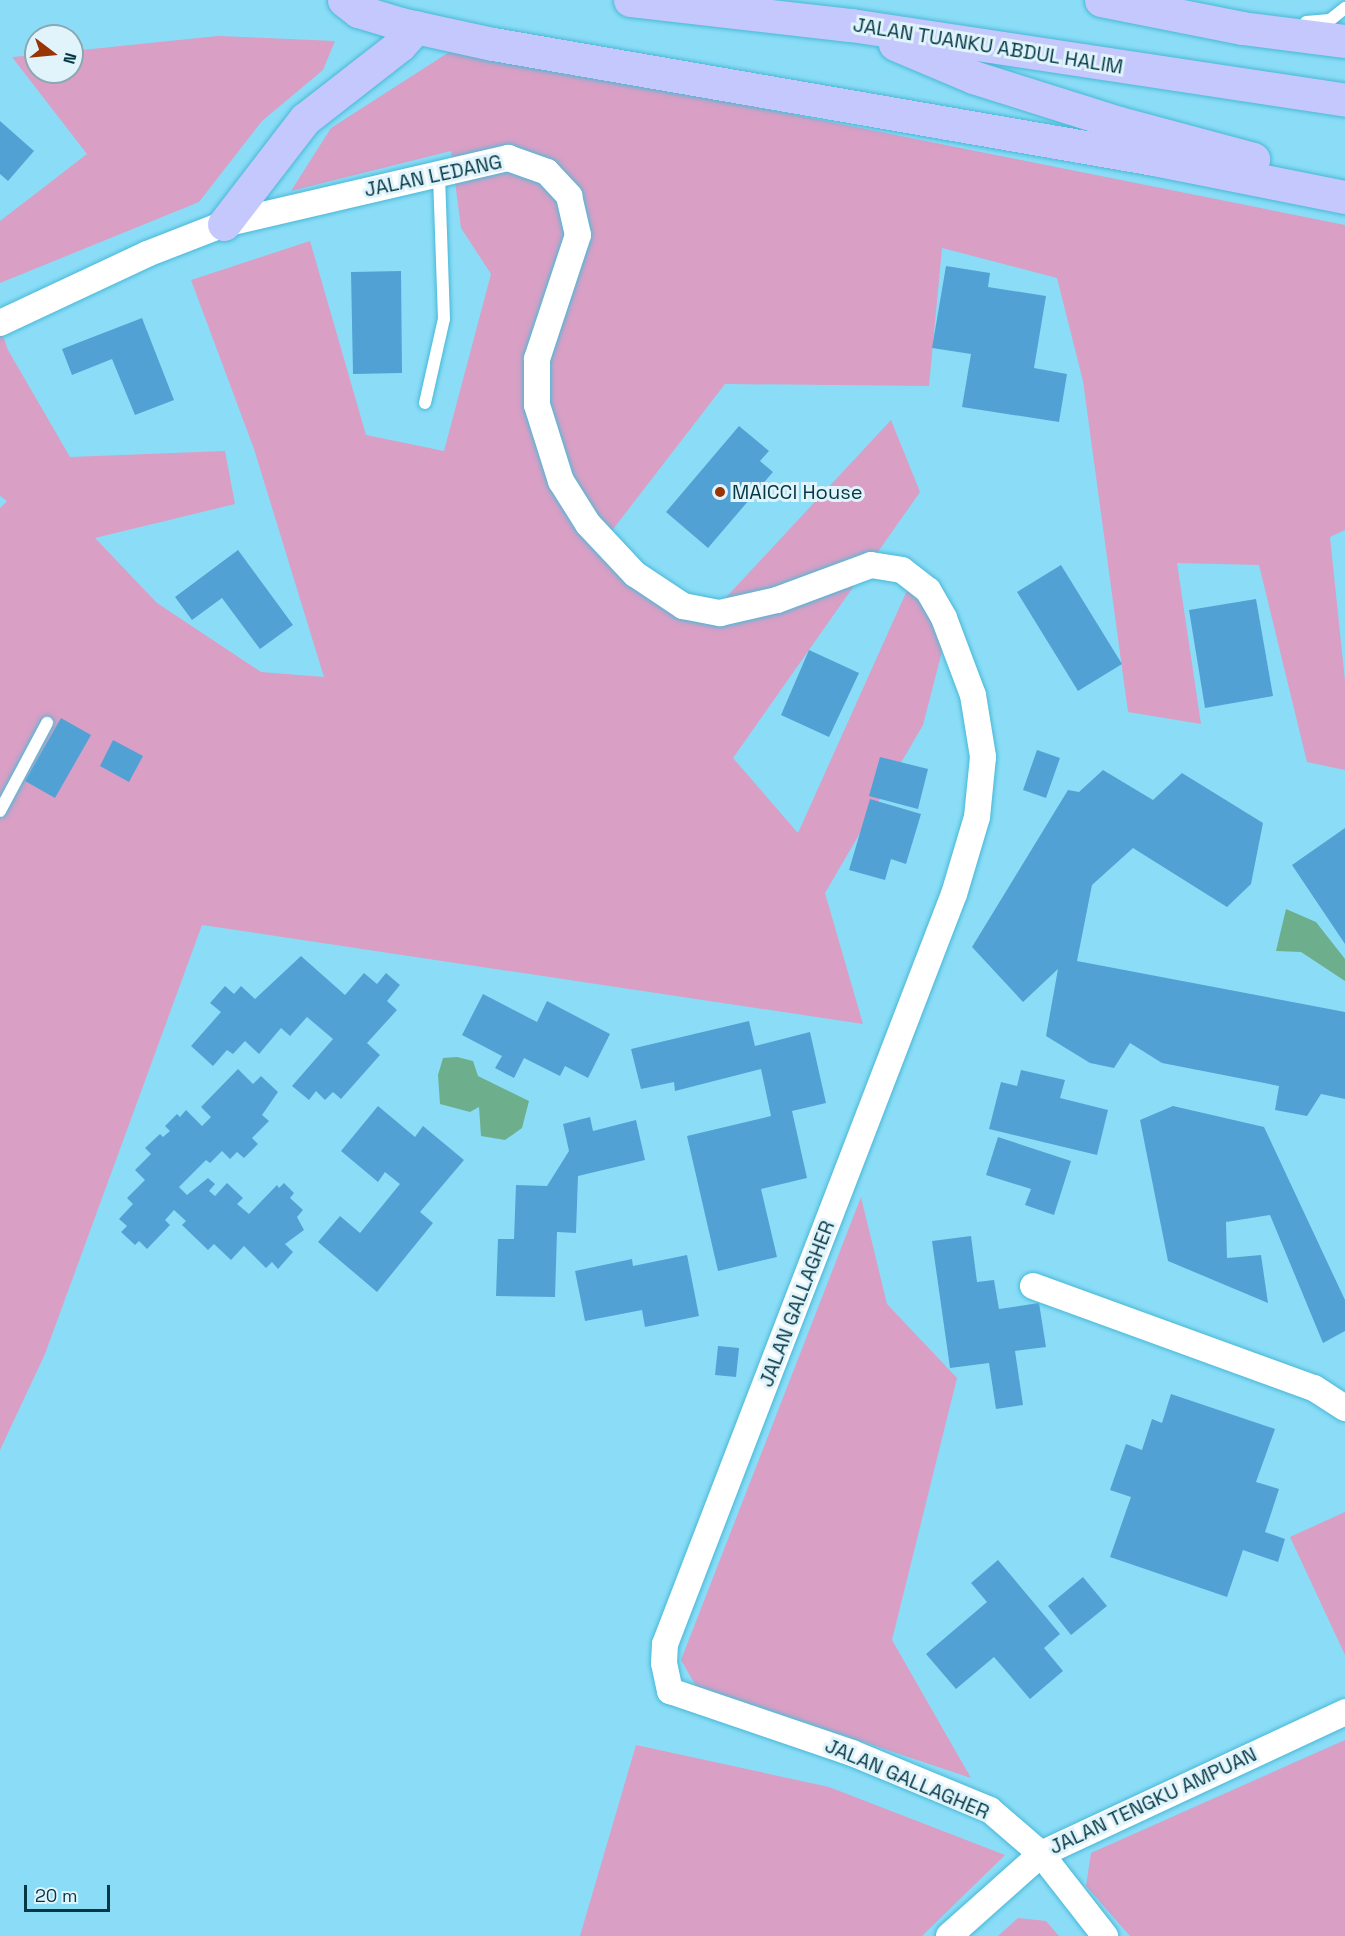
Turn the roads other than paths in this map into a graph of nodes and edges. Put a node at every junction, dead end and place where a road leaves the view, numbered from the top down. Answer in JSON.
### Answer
{"nodes":[{"id":1,"x":344,"y":0,"type":"edge"},
{"id":2,"x":630,"y":0,"type":"edge"},
{"id":3,"x":1101,"y":0,"type":"edge"},
{"id":4,"x":1345,"y":8,"type":"edge"},
{"id":5,"x":851,"y":25,"type":"junction"},
{"id":6,"x":416,"y":27,"type":"junction"},
{"id":7,"x":1242,"y":28,"type":"junction"},
{"id":8,"x":1345,"y":41,"type":"edge"},
{"id":9,"x":1345,"y":100,"type":"edge"},
{"id":10,"x":439,"y":173,"type":"junction"},
{"id":11,"x":1345,"y":183,"type":"edge"},
{"id":12,"x":1345,"y":196,"type":"edge"},
{"id":13,"x":224,"y":224,"type":"junction"},
{"id":14,"x":0,"y":323,"type":"edge"},
{"id":15,"x":425,"y":403,"type":"dead end"},
{"id":16,"x":871,"y":566,"type":"joint"},
{"id":17,"x":47,"y":723,"type":"dead end"},
{"id":18,"x":0,"y":811,"type":"edge"},
{"id":19,"x":1033,"y":1286,"type":"dead end"},
{"id":20,"x":1345,"y":1408,"type":"edge"},
{"id":21,"x":1345,"y":1712,"type":"edge"},
{"id":22,"x":1041,"y":1854,"type":"junction"},
{"id":23,"x":949,"y":1936,"type":"edge"},
{"id":24,"x":1105,"y":1936,"type":"edge"}],
"edges":[{"from":1,"to":6,"type":"main road"},
{"from":2,"to":5,"type":"main road","name":"JALAN TUANKU ABDUL HALIM"},
{"from":3,"to":7,"type":"main road"},
{"from":4,"to":7,"type":"lane"},
{"from":5,"to":9,"type":"main road","name":"JALAN TUANKU ABDUL HALIM"},
{"from":5,"to":11,"type":"main road"},
{"from":6,"to":12,"type":"main road"},
{"from":6,"to":13,"type":"main road"},
{"from":7,"to":8,"type":"main road"},
{"from":10,"to":13,"type":"street","name":"JALAN LEDANG"},
{"from":10,"to":15,"type":"lane"},
{"from":10,"to":16,"type":"street","name":"JALAN LEDANG"},
{"from":13,"to":14,"type":"street","name":"JALAN LEDANG"},
{"from":16,"to":22,"type":"street","name":"JALAN GALLAGHER"},
{"from":17,"to":18,"type":"lane"},
{"from":19,"to":20,"type":"street"},
{"from":21,"to":22,"type":"street","name":"JALAN TENGKU AMPUAN"},
{"from":22,"to":23,"type":"street","name":"JALAN TENGKU AMPUAN"},
{"from":22,"to":24,"type":"street"}]}
